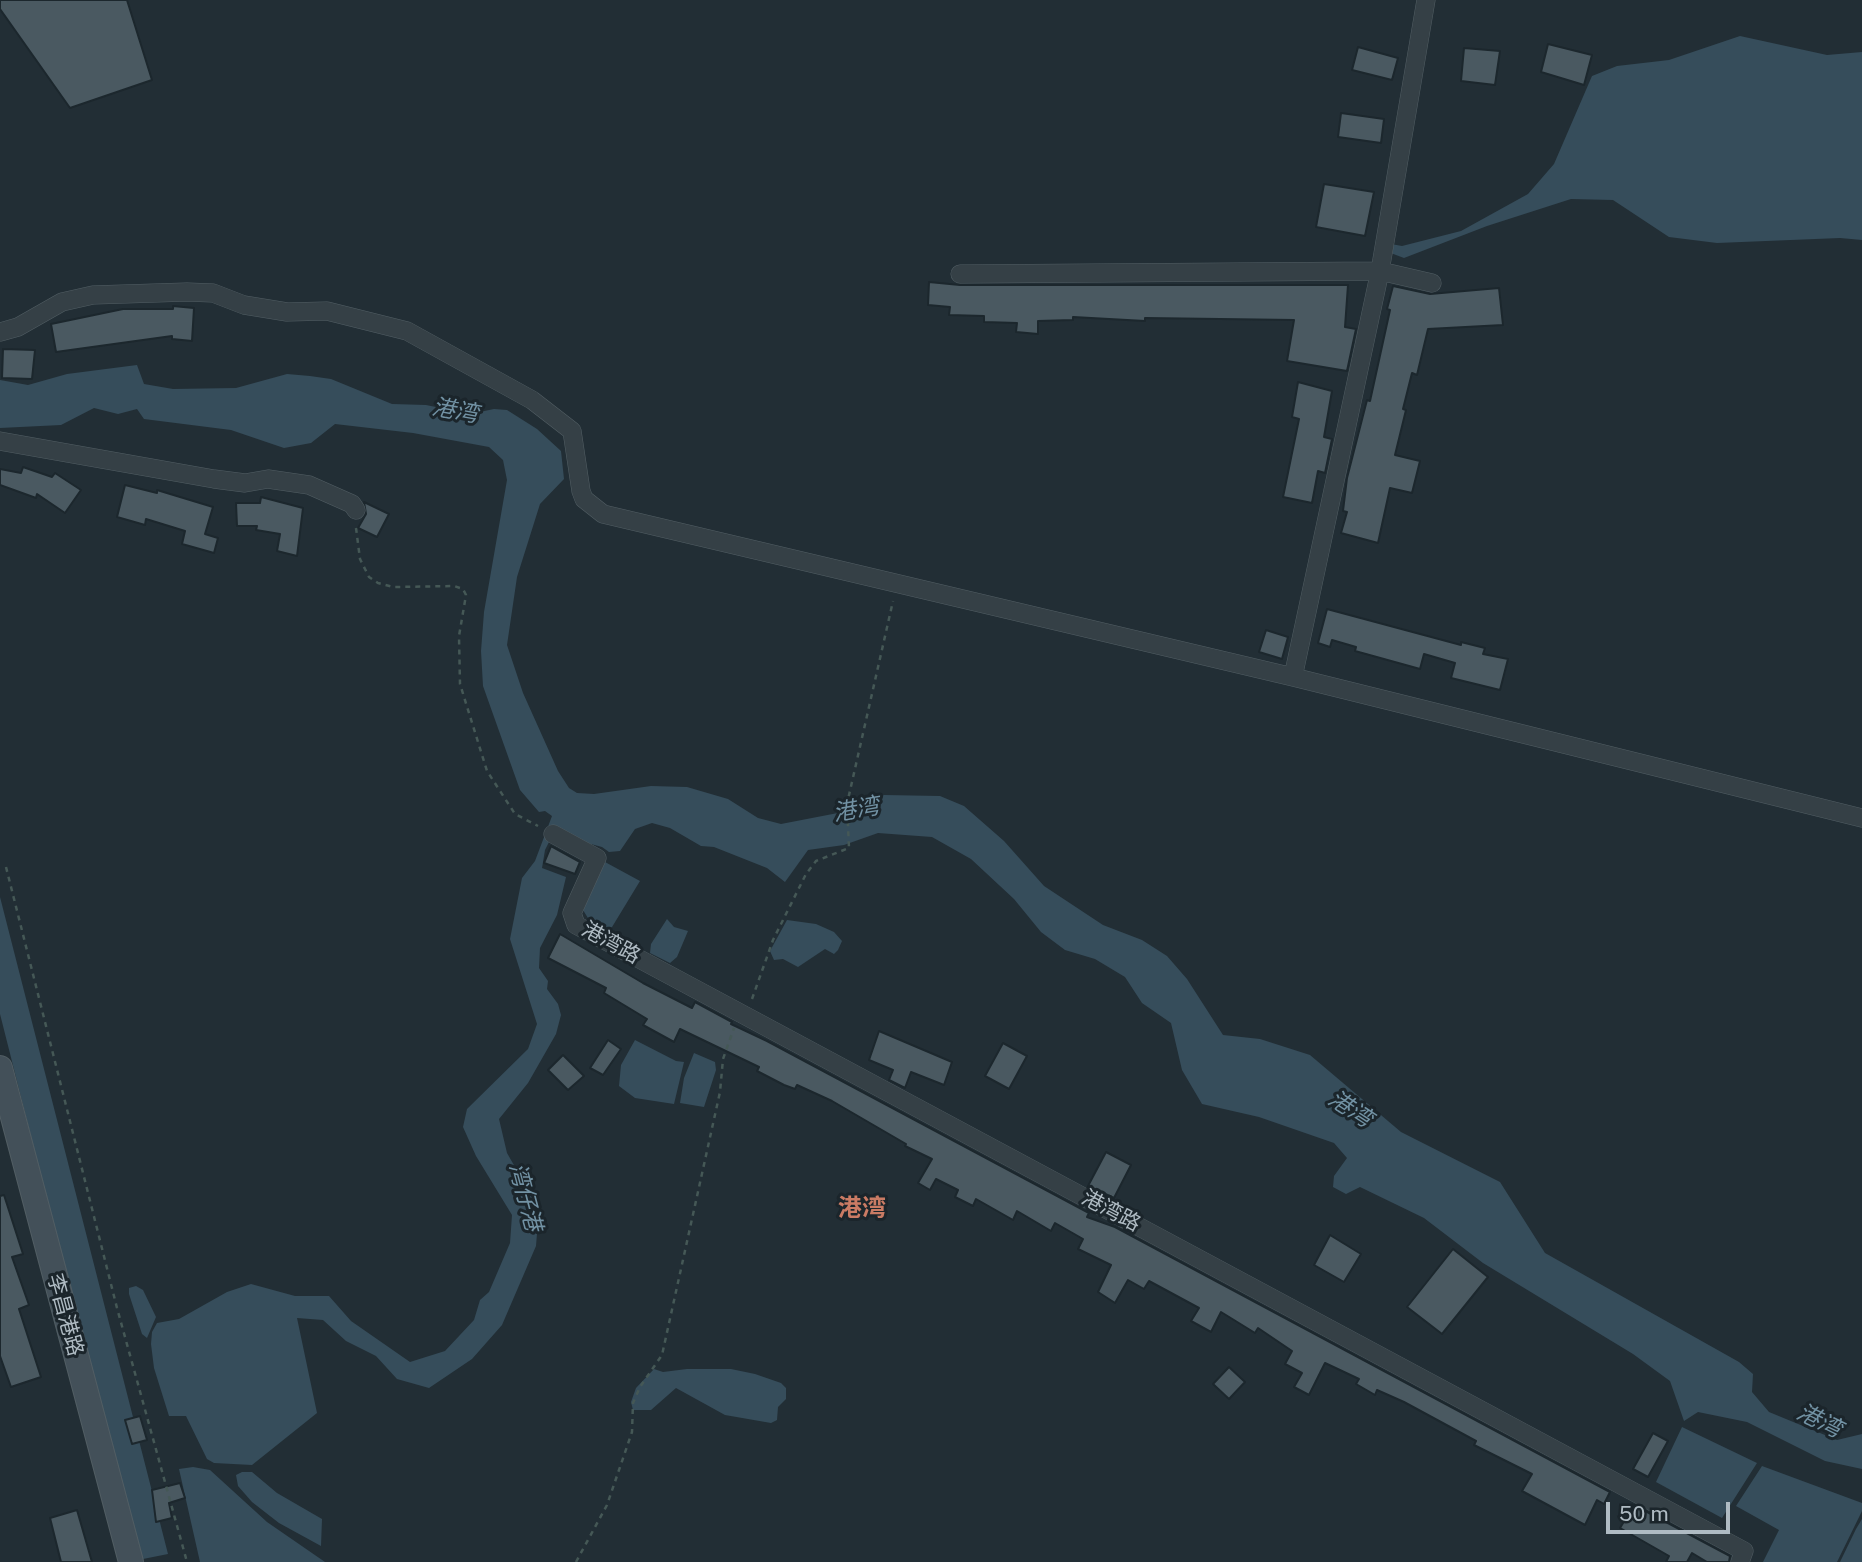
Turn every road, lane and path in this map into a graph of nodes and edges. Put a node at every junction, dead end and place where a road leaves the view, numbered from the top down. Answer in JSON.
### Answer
{"nodes":[{"id":1,"x":1426,"y":0,"type":"edge"},
{"id":2,"x":1381,"y":271,"type":"junction"},
{"id":3,"x":960,"y":274,"type":"dead end"},
{"id":4,"x":1432,"y":283,"type":"dead end"},
{"id":5,"x":0,"y":332,"type":"edge"},
{"id":6,"x":0,"y":441,"type":"edge"},
{"id":7,"x":356,"y":510,"type":"joint"},
{"id":8,"x":898,"y":584,"type":"junction"},
{"id":9,"x":1293,"y":677,"type":"junction"},
{"id":10,"x":1862,"y":818,"type":"edge"},
{"id":11,"x":553,"y":834,"type":"joint"},
{"id":12,"x":6,"y":867,"type":"dead end"},
{"id":13,"x":746,"y":1015,"type":"junction"},
{"id":14,"x":0,"y":1068,"type":"edge"},
{"id":15,"x":131,"y":1562,"type":"edge"},
{"id":16,"x":187,"y":1562,"type":"edge"},
{"id":17,"x":576,"y":1562,"type":"edge"},
{"id":18,"x":1740,"y":1562,"type":"edge"}],
"edges":[{"from":1,"to":2,"type":"street"},
{"from":2,"to":3,"type":"street"},
{"from":2,"to":4,"type":"street"},
{"from":2,"to":9,"type":"street"},
{"from":5,"to":8,"type":"street"},
{"from":6,"to":7,"type":"street"},
{"from":7,"to":11,"type":"path"},
{"from":8,"to":9,"type":"street"},
{"from":8,"to":13,"type":"path"},
{"from":9,"to":10,"type":"street"},
{"from":11,"to":13,"type":"street","name":"港湾路"},
{"from":12,"to":16,"type":"path"},
{"from":13,"to":17,"type":"path"},
{"from":13,"to":18,"type":"street","name":"港湾路"},
{"from":14,"to":15,"type":"street","name":"李昌港路"}]}
